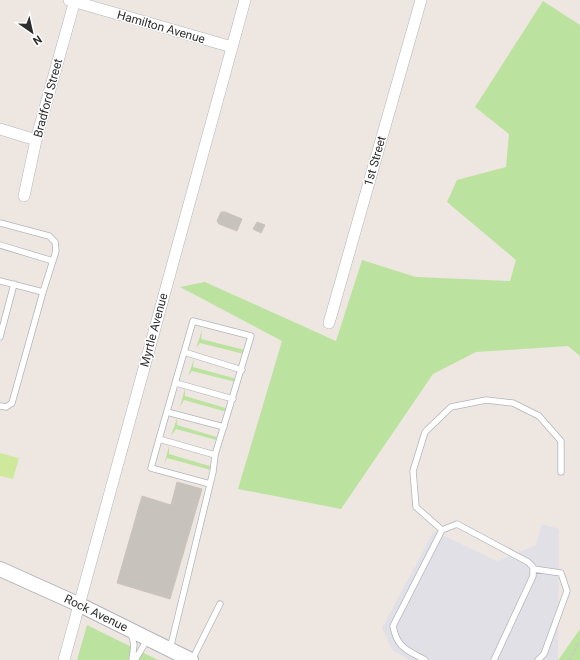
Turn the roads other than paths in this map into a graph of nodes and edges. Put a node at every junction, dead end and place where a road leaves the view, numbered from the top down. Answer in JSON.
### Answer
{"nodes":[{"id":1,"x":245,"y":0,"type":"edge"},
{"id":2,"x":421,"y":0,"type":"edge"},
{"id":3,"x":72,"y":1,"type":"edge"},
{"id":4,"x":232,"y":47,"type":"junction"},
{"id":5,"x":0,"y":129,"type":"edge"},
{"id":6,"x":36,"y":140,"type":"junction"},
{"id":7,"x":24,"y":196,"type":"dead end"},
{"id":8,"x":0,"y":223,"type":"edge"},
{"id":9,"x":0,"y":245,"type":"edge"},
{"id":10,"x":53,"y":262,"type":"junction"},
{"id":11,"x":0,"y":281,"type":"edge"},
{"id":12,"x":14,"y":284,"type":"junction"},
{"id":13,"x":43,"y":292,"type":"junction"},
{"id":14,"x":329,"y":322,"type":"dead end"},
{"id":15,"x":0,"y":338,"type":"edge"},
{"id":16,"x":184,"y":352,"type":"junction"},
{"id":17,"x":242,"y":370,"type":"junction"},
{"id":18,"x":176,"y":383,"type":"junction"},
{"id":19,"x":233,"y":398,"type":"junction"},
{"id":20,"x":0,"y":406,"type":"edge"},
{"id":21,"x":167,"y":412,"type":"junction"},
{"id":22,"x":224,"y":427,"type":"junction"},
{"id":23,"x":159,"y":439,"type":"junction"},
{"id":24,"x":215,"y":456,"type":"junction"},
{"id":25,"x":561,"y":472,"type":"dead end"},
{"id":26,"x":210,"y":484,"type":"junction"},
{"id":27,"x":442,"y":530,"type":"junction"},
{"id":28,"x":533,"y":568,"type":"junction"},
{"id":29,"x":0,"y":570,"type":"edge"},
{"id":30,"x":80,"y":604,"type":"junction"},
{"id":31,"x":220,"y":604,"type":"dead end"},
{"id":32,"x":130,"y":630,"type":"junction"},
{"id":33,"x":148,"y":638,"type":"junction"},
{"id":34,"x":170,"y":649,"type":"junction"},
{"id":35,"x":64,"y":660,"type":"edge"},
{"id":36,"x":134,"y":660,"type":"edge"},
{"id":37,"x":192,"y":660,"type":"edge"},
{"id":38,"x":425,"y":660,"type":"edge"},
{"id":39,"x":494,"y":660,"type":"edge"},
{"id":40,"x":538,"y":660,"type":"edge"}],
"edges":[{"from":1,"to":4,"type":"street","name":"Myrtle Avenue"},
{"from":2,"to":14,"type":"street","name":"1st Street"},
{"from":3,"to":4,"type":"street","name":"Hamilton Avenue"},
{"from":3,"to":6,"type":"street","name":"Bradford Street"},
{"from":4,"to":30,"type":"street","name":"Myrtle Avenue"},
{"from":5,"to":6,"type":"street"},
{"from":6,"to":7,"type":"street","name":"Bradford Street"},
{"from":8,"to":10,"type":"lane"},
{"from":9,"to":10,"type":"lane"},
{"from":10,"to":13,"type":"lane"},
{"from":11,"to":12,"type":"lane"},
{"from":12,"to":13,"type":"lane"},
{"from":12,"to":15,"type":"lane"},
{"from":13,"to":20,"type":"lane"},
{"from":16,"to":17,"type":"lane"},
{"from":16,"to":17,"type":"lane"},
{"from":16,"to":18,"type":"lane"},
{"from":17,"to":19,"type":"lane"},
{"from":18,"to":19,"type":"lane"},
{"from":18,"to":21,"type":"lane"},
{"from":19,"to":22,"type":"lane"},
{"from":21,"to":22,"type":"lane"},
{"from":21,"to":23,"type":"lane"},
{"from":22,"to":24,"type":"lane"},
{"from":23,"to":24,"type":"lane"},
{"from":23,"to":26,"type":"lane"},
{"from":24,"to":26,"type":"lane"},
{"from":25,"to":27,"type":"lane"},
{"from":26,"to":34,"type":"lane"},
{"from":27,"to":28,"type":"lane"},
{"from":27,"to":38,"type":"lane"},
{"from":28,"to":39,"type":"lane"},
{"from":28,"to":40,"type":"lane"},
{"from":29,"to":30,"type":"street","name":"Rock Avenue"},
{"from":30,"to":32,"type":"street","name":"Rock Avenue"},
{"from":30,"to":35,"type":"street","name":"Myrtle Avenue"},
{"from":31,"to":37,"type":"lane"},
{"from":32,"to":33,"type":"street","name":"Rock Avenue"},
{"from":32,"to":36,"type":"lane"},
{"from":33,"to":34,"type":"street","name":"Rock Avenue"},
{"from":33,"to":36,"type":"lane"},
{"from":34,"to":37,"type":"street","name":"Rock Avenue"}]}
